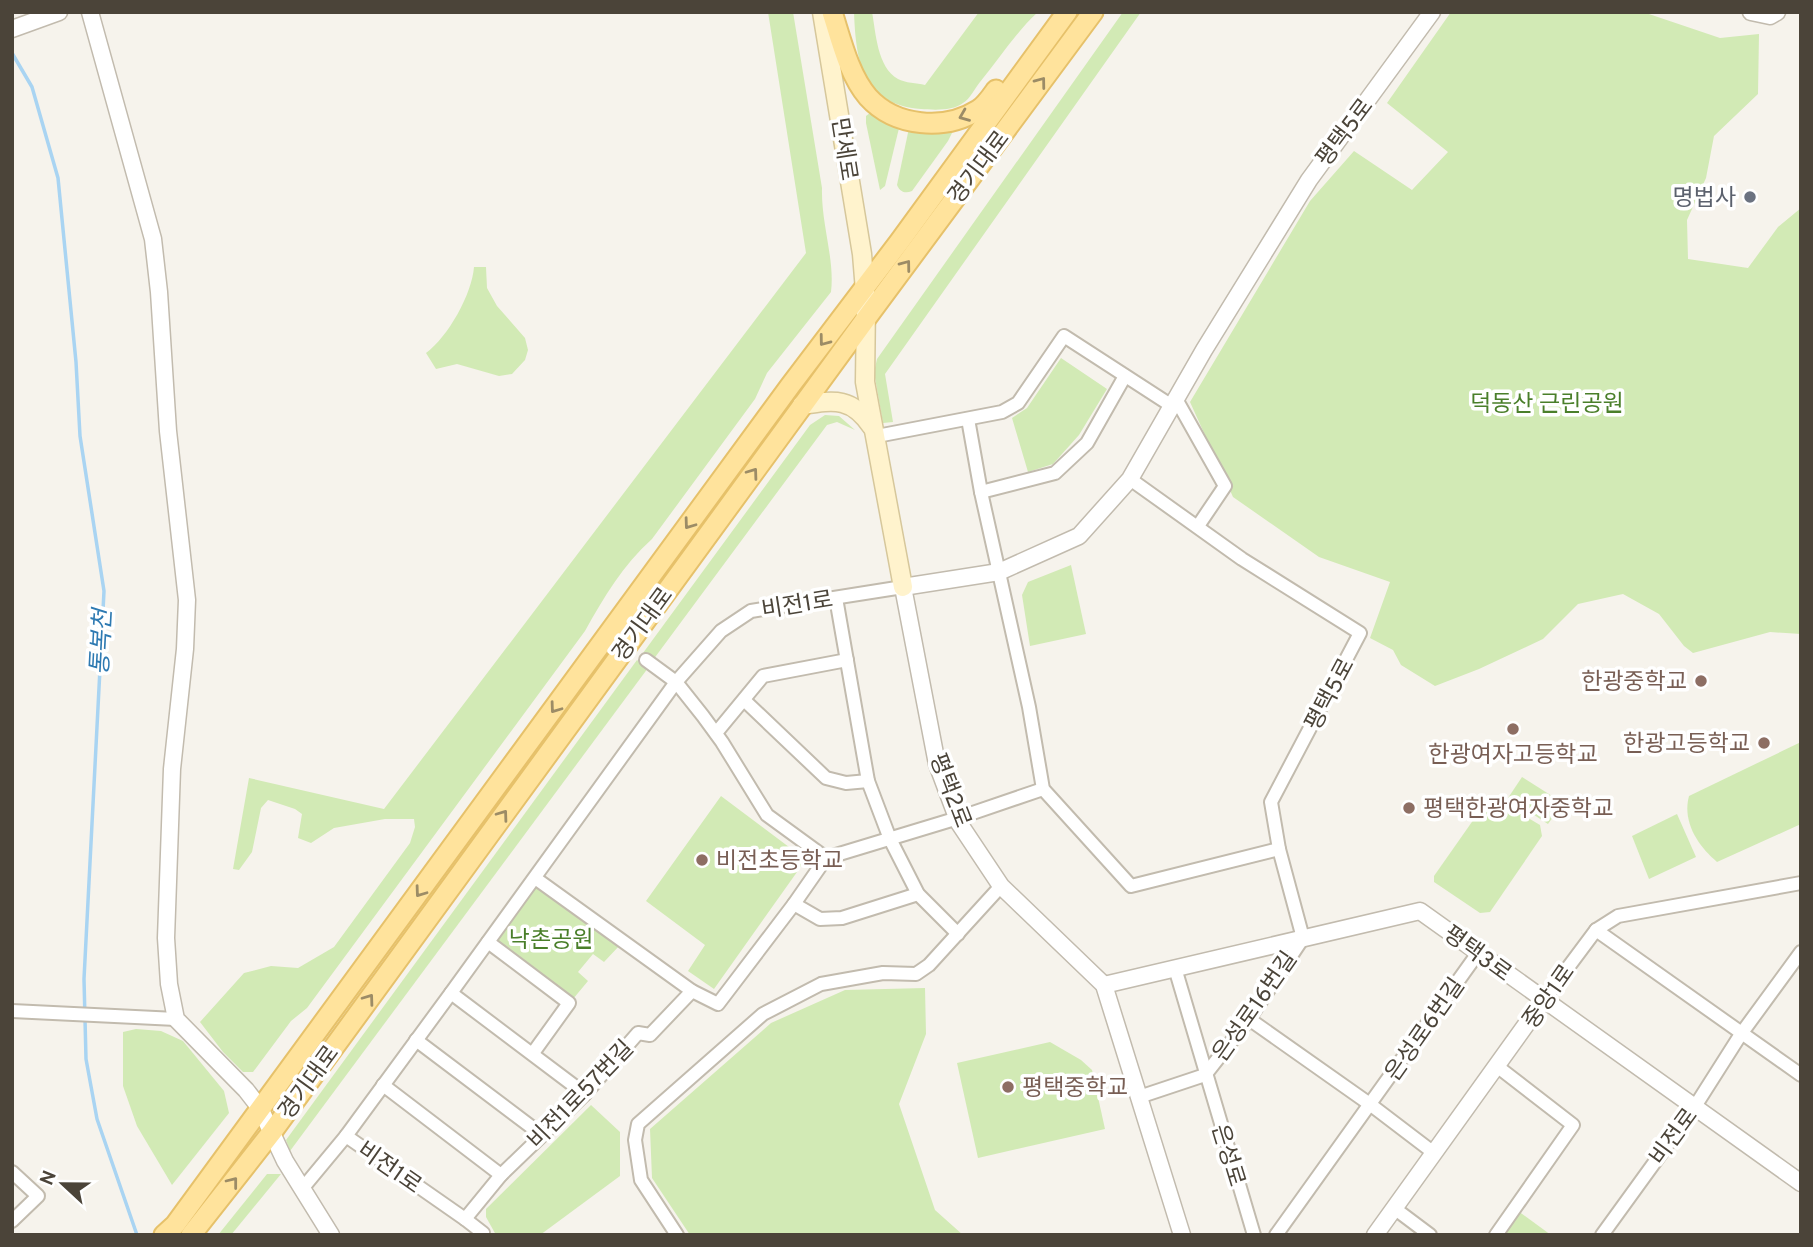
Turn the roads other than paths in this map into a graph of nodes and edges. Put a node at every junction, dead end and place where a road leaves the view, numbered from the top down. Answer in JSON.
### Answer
{"nodes":[{"id":1,"x":59,"y":12,"type":"edge"},
{"id":2,"x":90,"y":12,"type":"edge"},
{"id":3,"x":822,"y":12,"type":"edge"},
{"id":4,"x":832,"y":12,"type":"edge"},
{"id":5,"x":1067,"y":12,"type":"edge"},
{"id":6,"x":1093,"y":12,"type":"edge"},
{"id":7,"x":1432,"y":12,"type":"edge"},
{"id":8,"x":1751,"y":12,"type":"edge"},
{"id":9,"x":1777,"y":12,"type":"edge"},
{"id":10,"x":12,"y":29,"type":"edge"},
{"id":11,"x":1048,"y":38,"type":"junction"},
{"id":12,"x":865,"y":287,"type":"junction"},
{"id":13,"x":865,"y":320,"type":"junction"},
{"id":14,"x":1125,"y":376,"type":"junction"},
{"id":15,"x":1174,"y":402,"type":"junction"},
{"id":16,"x":802,"y":405,"type":"junction"},
{"id":17,"x":968,"y":419,"type":"junction"},
{"id":18,"x":876,"y":435,"type":"junction"},
{"id":19,"x":1130,"y":479,"type":"junction"},
{"id":20,"x":981,"y":492,"type":"junction"},
{"id":21,"x":1198,"y":526,"type":"junction"},
{"id":22,"x":999,"y":572,"type":"junction"},
{"id":23,"x":904,"y":587,"type":"junction"},
{"id":24,"x":836,"y":598,"type":"junction"},
{"id":25,"x":646,"y":660,"type":"dead end"},
{"id":26,"x":847,"y":660,"type":"junction"},
{"id":27,"x":676,"y":682,"type":"junction"},
{"id":28,"x":744,"y":700,"type":"junction"},
{"id":29,"x":716,"y":733,"type":"junction"},
{"id":30,"x":868,"y":781,"type":"junction"},
{"id":31,"x":1043,"y":789,"type":"junction"},
{"id":32,"x":958,"y":818,"type":"junction"},
{"id":33,"x":890,"y":839,"type":"junction"},
{"id":34,"x":1279,"y":849,"type":"junction"},
{"id":35,"x":826,"y":858,"type":"junction"},
{"id":36,"x":535,"y":878,"type":"junction"},
{"id":37,"x":1801,"y":883,"type":"edge"},
{"id":38,"x":1001,"y":886,"type":"junction"},
{"id":39,"x":918,"y":894,"type":"junction"},
{"id":40,"x":794,"y":904,"type":"junction"},
{"id":41,"x":1596,"y":930,"type":"junction"},
{"id":42,"x":958,"y":934,"type":"junction"},
{"id":43,"x":1303,"y":938,"type":"junction"},
{"id":44,"x":488,"y":942,"type":"junction"},
{"id":45,"x":1478,"y":953,"type":"junction"},
{"id":46,"x":1801,"y":953,"type":"edge"},
{"id":47,"x":1175,"y":968,"type":"junction"},
{"id":48,"x":1104,"y":985,"type":"junction"},
{"id":49,"x":692,"y":991,"type":"junction"},
{"id":50,"x":451,"y":993,"type":"junction"},
{"id":51,"x":1544,"y":1001,"type":"junction"},
{"id":52,"x":17,"y":1012,"type":"edge"},
{"id":53,"x":176,"y":1019,"type":"junction"},
{"id":54,"x":1249,"y":1019,"type":"junction"},
{"id":55,"x":1741,"y":1034,"type":"junction"},
{"id":56,"x":416,"y":1040,"type":"junction"},
{"id":57,"x":533,"y":1053,"type":"junction"},
{"id":58,"x":1498,"y":1067,"type":"junction"},
{"id":59,"x":1205,"y":1074,"type":"junction"},
{"id":60,"x":1801,"y":1074,"type":"edge"},
{"id":61,"x":383,"y":1085,"type":"junction"},
{"id":62,"x":584,"y":1094,"type":"junction"},
{"id":63,"x":1139,"y":1097,"type":"junction"},
{"id":64,"x":1371,"y":1105,"type":"junction"},
{"id":65,"x":260,"y":1108,"type":"junction"},
{"id":66,"x":1694,"y":1108,"type":"junction"},
{"id":67,"x":272,"y":1132,"type":"junction"},
{"id":68,"x":542,"y":1135,"type":"junction"},
{"id":69,"x":346,"y":1136,"type":"junction"},
{"id":70,"x":1434,"y":1153,"type":"junction"},
{"id":71,"x":12,"y":1172,"type":"edge"},
{"id":72,"x":501,"y":1175,"type":"junction"},
{"id":73,"x":1800,"y":1181,"type":"edge"},
{"id":74,"x":302,"y":1189,"type":"junction"},
{"id":75,"x":1394,"y":1208,"type":"junction"},
{"id":76,"x":466,"y":1219,"type":"junction"},
{"id":77,"x":12,"y":1221,"type":"edge"},
{"id":78,"x":176,"y":1231,"type":"edge"},
{"id":79,"x":672,"y":1233,"type":"edge"},
{"id":80,"x":331,"y":1234,"type":"edge"},
{"id":81,"x":482,"y":1235,"type":"edge"},
{"id":82,"x":1182,"y":1235,"type":"edge"},
{"id":83,"x":1254,"y":1235,"type":"edge"},
{"id":84,"x":1276,"y":1235,"type":"edge"},
{"id":85,"x":1375,"y":1235,"type":"edge"},
{"id":86,"x":1430,"y":1235,"type":"edge"},
{"id":87,"x":1496,"y":1235,"type":"edge"},
{"id":88,"x":1602,"y":1235,"type":"edge"}],
"edges":[{"from":1,"to":10,"type":"street"},
{"from":2,"to":53,"type":"street"},
{"from":3,"to":12,"type":"main road","name":"만세로"},
{"from":11,"to":4,"type":"main road","one_way":true},
{"from":5,"to":11,"type":"main road","name":"경기대로"},
{"from":13,"to":6,"type":"main road","name":"경기대로","one_way":true},
{"from":7,"to":15,"type":"street","name":"평택5로"},
{"from":8,"to":9,"type":"street"},
{"from":11,"to":12,"type":"main road","name":"경기대로"},
{"from":12,"to":13,"type":"main road","name":"평택2로"},
{"from":12,"to":65,"type":"main road","name":"경기대로","one_way":true},
{"from":13,"to":16,"type":"main road","name":"경기대로"},
{"from":13,"to":18,"type":"main road","name":"평택2로"},
{"from":14,"to":15,"type":"street"},
{"from":14,"to":17,"type":"street"},
{"from":14,"to":20,"type":"street"},
{"from":15,"to":19,"type":"street","name":"평택5로"},
{"from":15,"to":21,"type":"street"},
{"from":16,"to":18,"type":"main road"},
{"from":67,"to":16,"type":"main road","name":"경기대로","one_way":true},
{"from":17,"to":18,"type":"street"},
{"from":17,"to":20,"type":"street"},
{"from":18,"to":23,"type":"main road","name":"평택2로"},
{"from":19,"to":21,"type":"street","name":"평택5로"},
{"from":19,"to":22,"type":"street","name":"평택5로"},
{"from":20,"to":22,"type":"street"},
{"from":21,"to":34,"type":"street","name":"평택5로"},
{"from":22,"to":23,"type":"street","name":"평택5로"},
{"from":22,"to":31,"type":"street"},
{"from":23,"to":24,"type":"street","name":"비전1로"},
{"from":23,"to":32,"type":"street","name":"평택2로"},
{"from":24,"to":26,"type":"street"},
{"from":24,"to":27,"type":"street","name":"비전1로"},
{"from":25,"to":27,"type":"street"},
{"from":26,"to":28,"type":"street"},
{"from":26,"to":30,"type":"street"},
{"from":27,"to":29,"type":"street"},
{"from":27,"to":36,"type":"street","name":"비전1로"},
{"from":28,"to":29,"type":"street"},
{"from":28,"to":30,"type":"street"},
{"from":29,"to":35,"type":"street"},
{"from":30,"to":33,"type":"street"},
{"from":31,"to":32,"type":"street"},
{"from":31,"to":34,"type":"street"},
{"from":32,"to":33,"type":"street"},
{"from":32,"to":38,"type":"street","name":"평택2로"},
{"from":33,"to":35,"type":"street"},
{"from":33,"to":39,"type":"street"},
{"from":34,"to":43,"type":"street","name":"평택5로"},
{"from":35,"to":40,"type":"street"},
{"from":36,"to":44,"type":"street","name":"비전1로"},
{"from":36,"to":49,"type":"street"},
{"from":37,"to":41,"type":"street","name":"중앙1로"},
{"from":38,"to":42,"type":"street"},
{"from":38,"to":48,"type":"street","name":"평택2로"},
{"from":39,"to":40,"type":"street"},
{"from":39,"to":42,"type":"street"},
{"from":40,"to":49,"type":"street"},
{"from":41,"to":51,"type":"street","name":"중앙1로"},
{"from":41,"to":55,"type":"street"},
{"from":42,"to":79,"type":"street"},
{"from":43,"to":45,"type":"street","name":"평택3로"},
{"from":43,"to":47,"type":"street","name":"평택3로"},
{"from":43,"to":54,"type":"street","name":"은성로16번길"},
{"from":44,"to":50,"type":"street","name":"비전1로"},
{"from":44,"to":57,"type":"street"},
{"from":45,"to":51,"type":"street","name":"평택3로"},
{"from":45,"to":64,"type":"street","name":"은성로6번길"},
{"from":46,"to":55,"type":"street","name":"비전로"},
{"from":47,"to":48,"type":"street","name":"평택3로"},
{"from":47,"to":59,"type":"street","name":"은성로"},
{"from":48,"to":63,"type":"street","name":"평택2로"},
{"from":49,"to":62,"type":"street","name":"비전1로57번길"},
{"from":50,"to":56,"type":"street","name":"비전1로"},
{"from":50,"to":57,"type":"street"},
{"from":51,"to":58,"type":"street","name":"중앙1로"},
{"from":51,"to":66,"type":"street","name":"평택3로"},
{"from":52,"to":53,"type":"street"},
{"from":53,"to":65,"type":"street"},
{"from":54,"to":59,"type":"street","name":"은성로16번길"},
{"from":54,"to":64,"type":"street","name":"은성로6번길"},
{"from":55,"to":60,"type":"street"},
{"from":55,"to":66,"type":"street","name":"비전로"},
{"from":56,"to":61,"type":"street","name":"비전1로"},
{"from":56,"to":68,"type":"street"},
{"from":57,"to":62,"type":"street"},
{"from":58,"to":70,"type":"street","name":"중앙1로"},
{"from":58,"to":87,"type":"street"},
{"from":59,"to":63,"type":"street"},
{"from":59,"to":83,"type":"street","name":"은성로"},
{"from":61,"to":69,"type":"street","name":"비전1로"},
{"from":61,"to":72,"type":"street"},
{"from":62,"to":68,"type":"street","name":"비전1로57번길"},
{"from":63,"to":82,"type":"street","name":"평택2로"},
{"from":64,"to":70,"type":"street","name":"은성로6번길"},
{"from":64,"to":84,"type":"street","name":"은성로6번길"},
{"from":65,"to":67,"type":"street"},
{"from":65,"to":78,"type":"main road","name":"경기대로"},
{"from":66,"to":73,"type":"street","name":"평택3로"},
{"from":66,"to":88,"type":"street","name":"비전로"},
{"from":67,"to":74,"type":"street"},
{"from":78,"to":67,"type":"main road","name":"경기대로","one_way":true},
{"from":68,"to":72,"type":"street","name":"비전1로57번길"},
{"from":69,"to":74,"type":"street"},
{"from":69,"to":76,"type":"street","name":"비전1로"},
{"from":70,"to":75,"type":"street","name":"중앙1로"},
{"from":71,"to":77,"type":"street"},
{"from":72,"to":76,"type":"street","name":"비전1로57번길"},
{"from":74,"to":80,"type":"street"},
{"from":75,"to":85,"type":"street","name":"중앙1로"},
{"from":75,"to":86,"type":"street"},
{"from":76,"to":81,"type":"street","name":"비전1로"}]}
